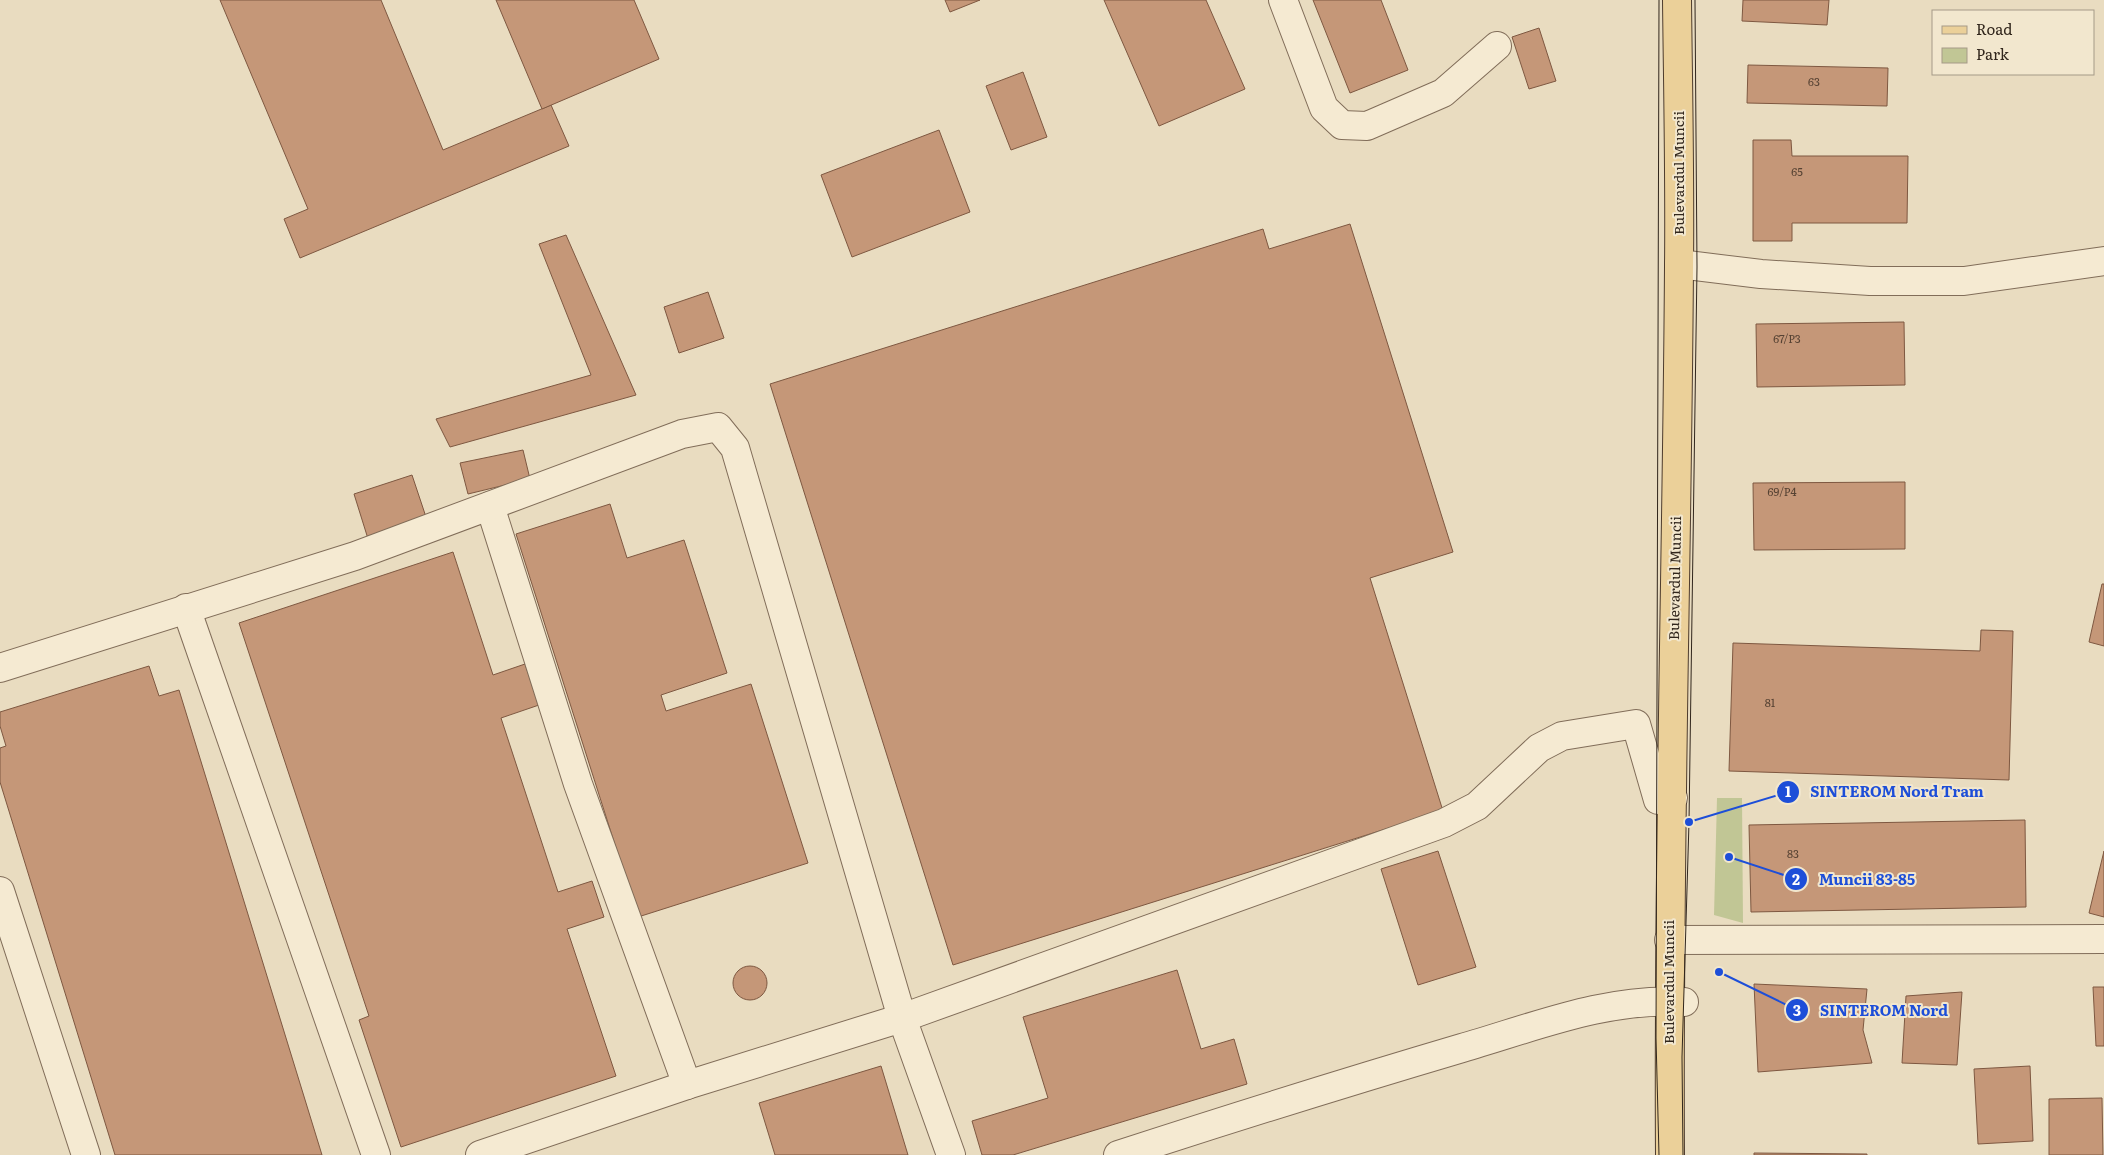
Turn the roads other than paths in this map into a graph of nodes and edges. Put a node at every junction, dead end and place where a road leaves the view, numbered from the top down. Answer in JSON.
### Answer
{"nodes":[{"id":1,"x":1283,"y":0,"type":"edge"},
{"id":2,"x":1677,"y":0,"type":"edge"},
{"id":3,"x":1497,"y":46,"type":"dead end"},
{"id":4,"x":2104,"y":261,"type":"edge"},
{"id":5,"x":1679,"y":264,"type":"junction"},
{"id":6,"x":490,"y":506,"type":"junction"},
{"id":7,"x":186,"y":608,"type":"junction"},
{"id":8,"x":0,"y":668,"type":"edge"},
{"id":9,"x":1673,"y":798,"type":"junction"},
{"id":10,"x":0,"y":891,"type":"edge"},
{"id":11,"x":2104,"y":939,"type":"edge"},
{"id":12,"x":1669,"y":940,"type":"junction"},
{"id":13,"x":1676,"y":1002,"type":"junction"},
{"id":14,"x":902,"y":1018,"type":"junction"},
{"id":15,"x":687,"y":1085,"type":"junction"},
{"id":16,"x":86,"y":1155,"type":"edge"},
{"id":17,"x":376,"y":1155,"type":"edge"},
{"id":18,"x":480,"y":1155,"type":"edge"},
{"id":19,"x":951,"y":1155,"type":"edge"},
{"id":20,"x":1118,"y":1155,"type":"edge"},
{"id":21,"x":1670,"y":1155,"type":"edge"}],
"edges":[{"from":1,"to":3,"type":"lane"},
{"from":2,"to":5,"type":"main road","name":"Bulevardul Muncii"},
{"from":4,"to":5,"type":"lane"},
{"from":5,"to":9,"type":"main road","name":"Bulevardul Muncii"},
{"from":6,"to":7,"type":"lane"},
{"from":6,"to":14,"type":"lane"},
{"from":6,"to":15,"type":"lane"},
{"from":7,"to":8,"type":"lane"},
{"from":7,"to":17,"type":"lane"},
{"from":9,"to":12,"type":"main road","name":"Bulevardul Muncii"},
{"from":9,"to":14,"type":"lane"},
{"from":10,"to":16,"type":"lane"},
{"from":11,"to":12,"type":"lane"},
{"from":12,"to":13,"type":"main road","name":"Bulevardul Muncii"},
{"from":13,"to":20,"type":"lane"},
{"from":13,"to":21,"type":"main road","name":"Bulevardul Muncii"},
{"from":14,"to":15,"type":"lane"},
{"from":14,"to":19,"type":"lane"},
{"from":15,"to":18,"type":"lane"}]}
